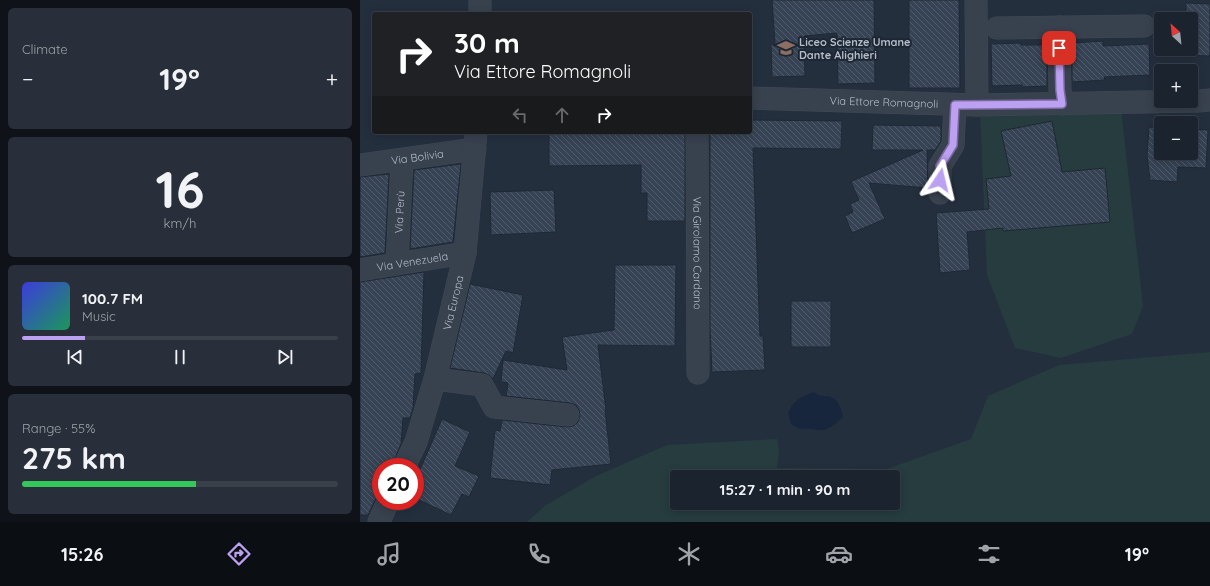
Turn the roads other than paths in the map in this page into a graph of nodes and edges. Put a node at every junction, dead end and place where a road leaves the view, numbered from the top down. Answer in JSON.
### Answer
{"nodes":[{"id":1,"x":480,"y":0,"type":"edge"},
{"id":2,"x":976,"y":0,"type":"edge"},
{"id":3,"x":480,"y":12,"type":"edge"},
{"id":4,"x":1144,"y":26,"type":"dead end"},
{"id":5,"x":1059,"y":27,"type":"junction"},
{"id":6,"x":997,"y":28,"type":"dead end"},
{"id":7,"x":752,"y":98,"type":"edge"},
{"id":8,"x":1210,"y":100,"type":"edge"},
{"id":9,"x":1062,"y":104,"type":"junction"},
{"id":10,"x":955,"y":105,"type":"junction"},
{"id":11,"x":977,"y":106,"type":"junction"},
{"id":12,"x":697,"y":134,"type":"edge"},
{"id":13,"x":476,"y":141,"type":"edge"},
{"id":14,"x":402,"y":160,"type":"junction"},
{"id":15,"x":360,"y":165,"type":"edge"},
{"id":16,"x":940,"y":193,"type":"dead end"},
{"id":17,"x":465,"y":253,"type":"junction"},
{"id":18,"x":397,"y":264,"type":"junction"},
{"id":19,"x":360,"y":270,"type":"edge"},
{"id":20,"x":698,"y":373,"type":"dead end"},
{"id":21,"x":435,"y":379,"type":"junction"},
{"id":22,"x":568,"y":415,"type":"dead end"},
{"id":23,"x":408,"y":458,"type":"edge"},
{"id":24,"x":384,"y":510,"type":"edge"},
{"id":25,"x":379,"y":522,"type":"edge"}],
"edges":[{"from":1,"to":3,"type":"street"},
{"from":2,"to":11,"type":"street"},
{"from":4,"to":5,"type":"street"},
{"from":5,"to":6,"type":"street"},
{"from":5,"to":9,"type":"street"},
{"from":7,"to":10,"type":"street","name":"Via Ettore Romagnoli"},
{"from":8,"to":9,"type":"street","name":"Via Ettore Romagnoli"},
{"from":9,"to":11,"type":"street","name":"Via Ettore Romagnoli"},
{"from":10,"to":11,"type":"street","name":"Via Ettore Romagnoli"},
{"from":10,"to":16,"type":"street"},
{"from":12,"to":20,"type":"street","name":"Via Girolamo Cardano"},
{"from":13,"to":14,"type":"street","name":"Via Bolivia"},
{"from":13,"to":17,"type":"street","name":"Via Europa"},
{"from":14,"to":15,"type":"street","name":"Via Bolivia"},
{"from":14,"to":18,"type":"street","name":"Via Perù"},
{"from":17,"to":18,"type":"street","name":"Via Venezuela"},
{"from":17,"to":21,"type":"street","name":"Via Europa"},
{"from":18,"to":19,"type":"street","name":"Via Venezuela"},
{"from":21,"to":22,"type":"street"},
{"from":21,"to":23,"type":"street","name":"Via Europa"},
{"from":24,"to":25,"type":"street"}]}
